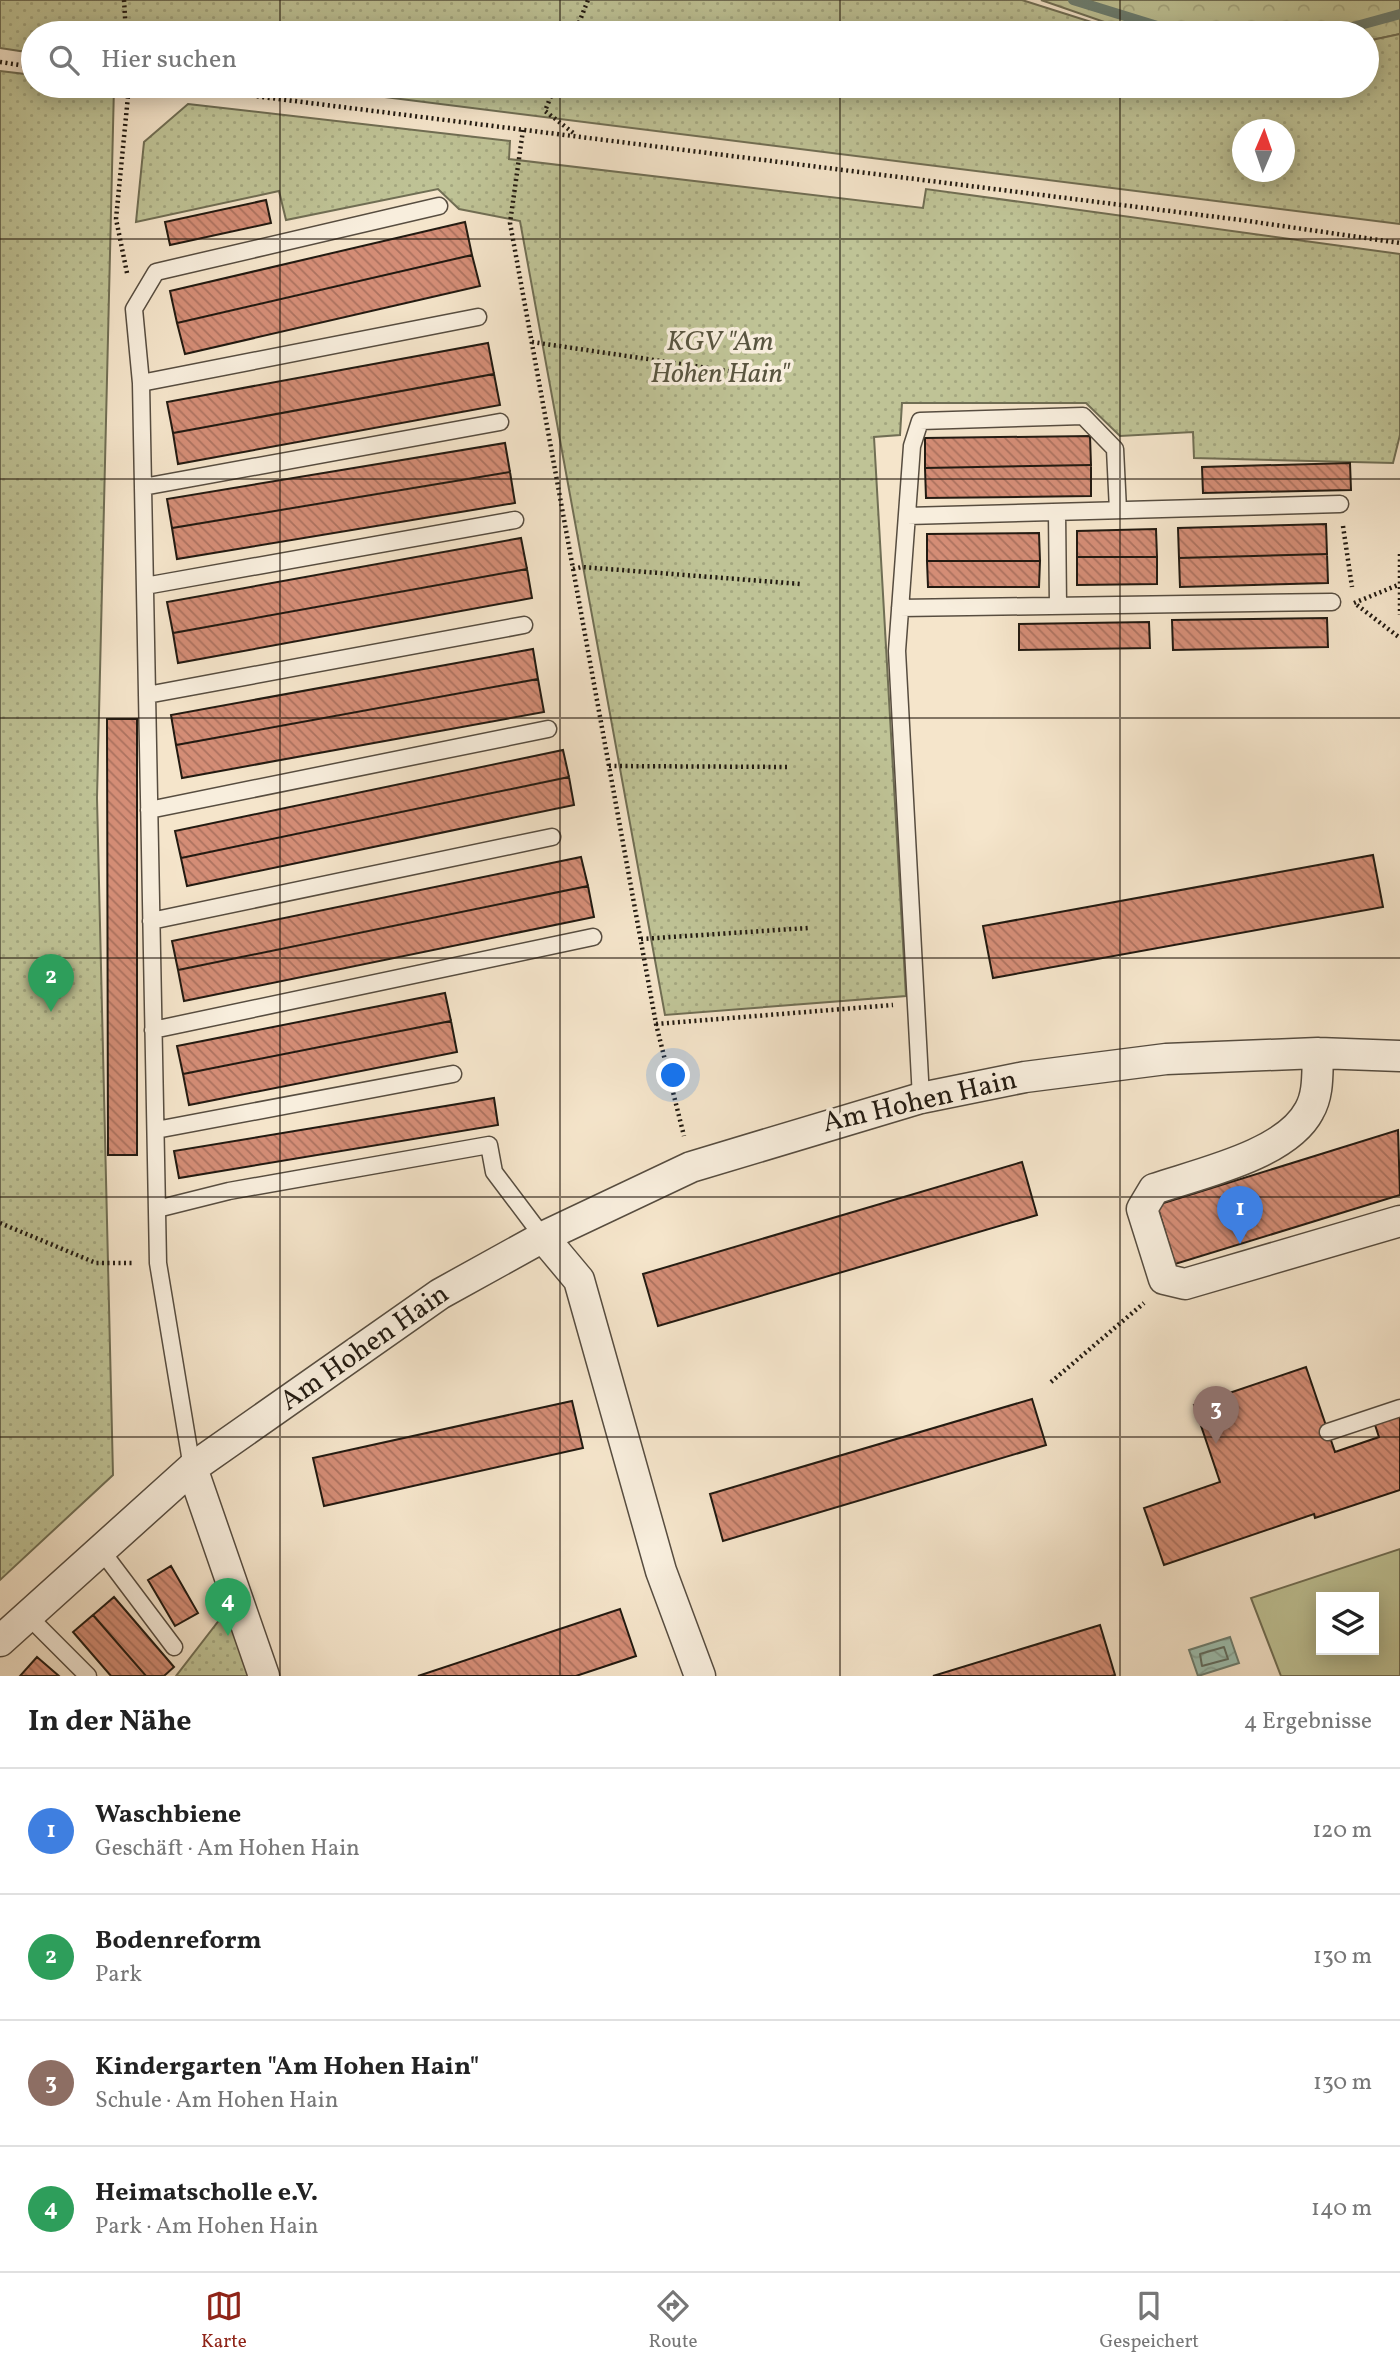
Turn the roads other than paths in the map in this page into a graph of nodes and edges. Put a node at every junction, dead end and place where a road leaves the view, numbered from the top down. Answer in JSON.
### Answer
{"nodes":[{"id":1,"x":439,"y":206,"type":"dead end"},
{"id":2,"x":478,"y":317,"type":"dead end"},
{"id":3,"x":141,"y":383,"type":"junction"},
{"id":4,"x":500,"y":422,"type":"dead end"},
{"id":5,"x":143,"y":488,"type":"junction"},
{"id":6,"x":1340,"y":505,"type":"road end"},
{"id":7,"x":1118,"y":510,"type":"junction"},
{"id":8,"x":1057,"y":512,"type":"junction"},
{"id":9,"x":907,"y":516,"type":"junction"},
{"id":10,"x":515,"y":520,"type":"dead end"},
{"id":11,"x":145,"y":586,"type":"junction"},
{"id":12,"x":1332,"y":602,"type":"road end"},
{"id":13,"x":1058,"y":606,"type":"junction"},
{"id":14,"x":900,"y":608,"type":"junction"},
{"id":15,"x":524,"y":625,"type":"dead end"},
{"id":16,"x":147,"y":695,"type":"junction"},
{"id":17,"x":548,"y":729,"type":"dead end"},
{"id":18,"x":149,"y":810,"type":"junction"},
{"id":19,"x":552,"y":837,"type":"dead end"},
{"id":20,"x":151,"y":921,"type":"junction"},
{"id":21,"x":593,"y":937,"type":"dead end"},
{"id":22,"x":153,"y":1030,"type":"junction"},
{"id":23,"x":1318,"y":1054,"type":"junction"},
{"id":24,"x":1400,"y":1056,"type":"edge"},
{"id":25,"x":453,"y":1074,"type":"dead end"},
{"id":26,"x":921,"y":1098,"type":"junction"},
{"id":27,"x":156,"y":1130,"type":"junction"},
{"id":28,"x":157,"y":1209,"type":"junction"},
{"id":29,"x":1400,"y":1221,"type":"edge"},
{"id":30,"x":543,"y":1237,"type":"junction"},
{"id":31,"x":1400,"y":1408,"type":"edge"},
{"id":32,"x":1328,"y":1432,"type":"dead end"},
{"id":33,"x":192,"y":1468,"type":"junction"},
{"id":34,"x":102,"y":1550,"type":"junction"},
{"id":35,"x":28,"y":1616,"type":"junction"},
{"id":36,"x":0,"y":1641,"type":"edge"},
{"id":37,"x":174,"y":1647,"type":"dead end"},
{"id":38,"x":88,"y":1676,"type":"edge"},
{"id":39,"x":264,"y":1676,"type":"edge"},
{"id":40,"x":699,"y":1676,"type":"edge"}],
"edges":[{"from":1,"to":3,"type":"lane"},
{"from":2,"to":3,"type":"lane"},
{"from":3,"to":5,"type":"lane"},
{"from":4,"to":5,"type":"lane"},
{"from":5,"to":11,"type":"lane"},
{"from":6,"to":7,"type":"lane"},
{"from":7,"to":8,"type":"lane"},
{"from":7,"to":9,"type":"lane"},
{"from":8,"to":9,"type":"lane"},
{"from":8,"to":13,"type":"lane"},
{"from":9,"to":14,"type":"lane"},
{"from":10,"to":11,"type":"lane"},
{"from":11,"to":16,"type":"lane"},
{"from":12,"to":13,"type":"lane"},
{"from":13,"to":14,"type":"lane"},
{"from":14,"to":26,"type":"lane"},
{"from":15,"to":16,"type":"lane"},
{"from":16,"to":18,"type":"lane"},
{"from":17,"to":18,"type":"lane"},
{"from":18,"to":20,"type":"lane"},
{"from":19,"to":20,"type":"lane"},
{"from":20,"to":22,"type":"lane"},
{"from":21,"to":22,"type":"lane"},
{"from":22,"to":27,"type":"lane"},
{"from":23,"to":24,"type":"street","name":"Am Hohen Hain"},
{"from":23,"to":26,"type":"street","name":"Am Hohen Hain"},
{"from":23,"to":29,"type":"street"},
{"from":25,"to":27,"type":"lane"},
{"from":26,"to":30,"type":"street","name":"Am Hohen Hain"},
{"from":27,"to":28,"type":"lane"},
{"from":28,"to":30,"type":"lane"},
{"from":28,"to":33,"type":"lane"},
{"from":30,"to":33,"type":"street","name":"Am Hohen Hain"},
{"from":30,"to":40,"type":"street"},
{"from":31,"to":32,"type":"lane"},
{"from":33,"to":34,"type":"street","name":"Am Hohen Hain"},
{"from":33,"to":39,"type":"street"},
{"from":34,"to":35,"type":"street","name":"Am Hohen Hain"},
{"from":34,"to":37,"type":"lane"},
{"from":35,"to":36,"type":"street","name":"Am Hohen Hain"},
{"from":35,"to":38,"type":"lane"}]}
